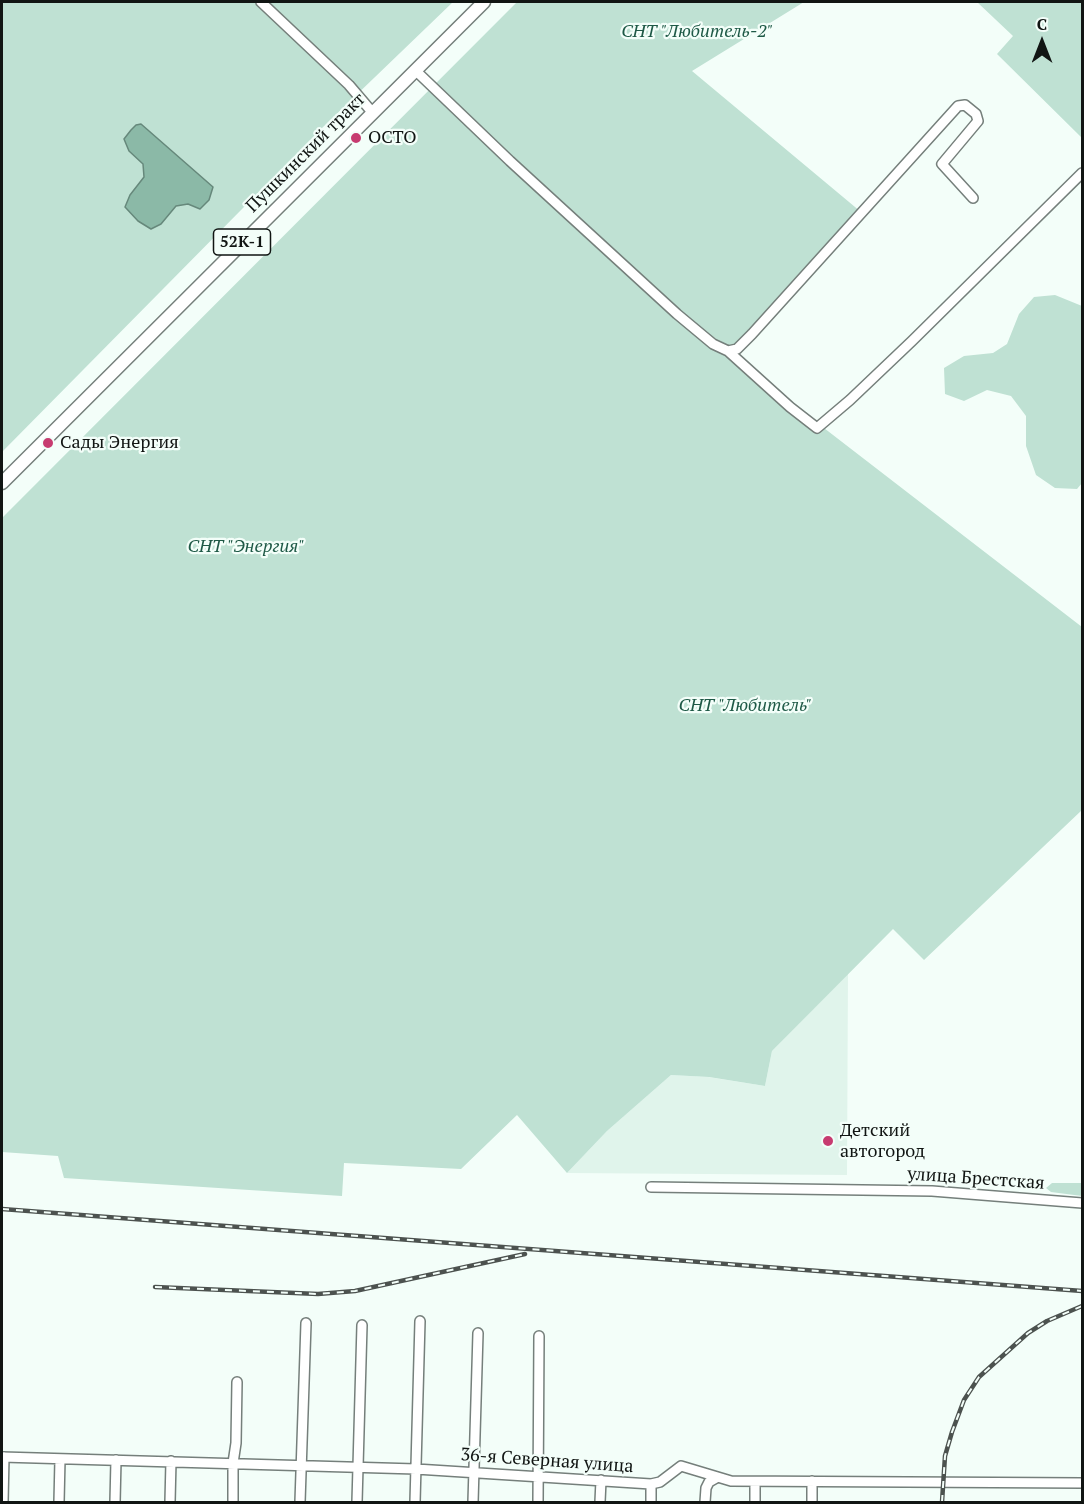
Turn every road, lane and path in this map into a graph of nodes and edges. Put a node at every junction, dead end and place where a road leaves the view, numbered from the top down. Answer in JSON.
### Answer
{"nodes":[{"id":1,"x":261,"y":2,"type":"edge"},
{"id":2,"x":484,"y":2,"type":"edge"},
{"id":3,"x":416,"y":70,"type":"junction"},
{"id":4,"x":372,"y":112,"type":"junction"},
{"id":5,"x":1083,"y":173,"type":"edge"},
{"id":6,"x":974,"y":198,"type":"dead end"},
{"id":7,"x":728,"y":351,"type":"junction"},
{"id":8,"x":2,"y":483,"type":"edge"},
{"id":9,"x":651,"y":1187,"type":"dead end"},
{"id":10,"x":1083,"y":1203,"type":"edge"},
{"id":11,"x":420,"y":1321,"type":"dead end"},
{"id":12,"x":306,"y":1323,"type":"dead end"},
{"id":13,"x":362,"y":1325,"type":"dead end"},
{"id":14,"x":477,"y":1333,"type":"dead end"},
{"id":15,"x":539,"y":1335,"type":"dead end"},
{"id":16,"x":237,"y":1382,"type":"dead end"},
{"id":17,"x":2,"y":1457,"type":"edge"},
{"id":18,"x":60,"y":1459,"type":"junction"},
{"id":19,"x":116,"y":1460,"type":"junction"},
{"id":20,"x":171,"y":1461,"type":"junction"},
{"id":21,"x":233,"y":1463,"type":"junction"},
{"id":22,"x":300,"y":1467,"type":"junction"},
{"id":23,"x":358,"y":1468,"type":"junction"},
{"id":24,"x":416,"y":1469,"type":"junction"},
{"id":25,"x":473,"y":1473,"type":"junction"},
{"id":26,"x":538,"y":1476,"type":"junction"},
{"id":27,"x":716,"y":1478,"type":"junction"},
{"id":28,"x":601,"y":1480,"type":"junction"},
{"id":29,"x":813,"y":1481,"type":"junction"},
{"id":30,"x":755,"y":1482,"type":"junction"},
{"id":31,"x":651,"y":1484,"type":"junction"},
{"id":32,"x":1083,"y":1484,"type":"edge"},
{"id":33,"x":3,"y":1503,"type":"edge"},
{"id":34,"x":58,"y":1503,"type":"edge"},
{"id":35,"x":115,"y":1503,"type":"edge"},
{"id":36,"x":171,"y":1503,"type":"edge"},
{"id":37,"x":233,"y":1503,"type":"edge"},
{"id":38,"x":300,"y":1503,"type":"edge"},
{"id":39,"x":357,"y":1503,"type":"edge"},
{"id":40,"x":415,"y":1503,"type":"edge"},
{"id":41,"x":473,"y":1503,"type":"edge"},
{"id":42,"x":538,"y":1503,"type":"edge"},
{"id":43,"x":600,"y":1503,"type":"edge"},
{"id":44,"x":651,"y":1503,"type":"edge"},
{"id":45,"x":705,"y":1503,"type":"edge"},
{"id":46,"x":755,"y":1503,"type":"edge"},
{"id":47,"x":812,"y":1503,"type":"edge"}],
"edges":[{"from":1,"to":4,"type":"street"},
{"from":2,"to":3,"type":"main road","name":"Пушкинский тракт","number":"52К-1"},
{"from":3,"to":4,"type":"main road","name":"Пушкинский тракт","number":"52К-1"},
{"from":3,"to":7,"type":"street"},
{"from":4,"to":8,"type":"main road","name":"Пушкинский тракт","number":"52К-1"},
{"from":5,"to":7,"type":"street"},
{"from":6,"to":7,"type":"street"},
{"from":9,"to":10,"type":"street","name":"улица Брестская"},
{"from":11,"to":24,"type":"street"},
{"from":12,"to":22,"type":"street"},
{"from":13,"to":23,"type":"street"},
{"from":14,"to":25,"type":"street"},
{"from":15,"to":26,"type":"street"},
{"from":16,"to":21,"type":"street"},
{"from":17,"to":18,"type":"street","name":"36-я Северная улица"},
{"from":17,"to":33,"type":"street"},
{"from":18,"to":19,"type":"street","name":"36-я Северная улица"},
{"from":18,"to":34,"type":"street"},
{"from":19,"to":20,"type":"street","name":"36-я Северная улица"},
{"from":19,"to":35,"type":"street"},
{"from":20,"to":21,"type":"street","name":"36-я Северная улица"},
{"from":20,"to":36,"type":"street"},
{"from":21,"to":22,"type":"street","name":"36-я Северная улица"},
{"from":21,"to":37,"type":"street"},
{"from":22,"to":23,"type":"street","name":"36-я Северная улица"},
{"from":22,"to":38,"type":"street"},
{"from":23,"to":24,"type":"street","name":"36-я Северная улица"},
{"from":23,"to":39,"type":"street"},
{"from":24,"to":25,"type":"street","name":"36-я Северная улица"},
{"from":24,"to":40,"type":"street"},
{"from":25,"to":26,"type":"street","name":"36-я Северная улица"},
{"from":25,"to":41,"type":"street"},
{"from":26,"to":28,"type":"street","name":"36-я Северная улица"},
{"from":26,"to":42,"type":"street"},
{"from":27,"to":30,"type":"street","name":"36-я Северная улица"},
{"from":27,"to":31,"type":"street","name":"36-я Северная улица"},
{"from":27,"to":45,"type":"street"},
{"from":28,"to":31,"type":"street","name":"36-я Северная улица"},
{"from":28,"to":43,"type":"street"},
{"from":29,"to":30,"type":"street","name":"36-я Северная улица"},
{"from":29,"to":32,"type":"street","name":"36-я Северная улица"},
{"from":29,"to":47,"type":"street"},
{"from":30,"to":46,"type":"street"},
{"from":31,"to":44,"type":"street"}]}
